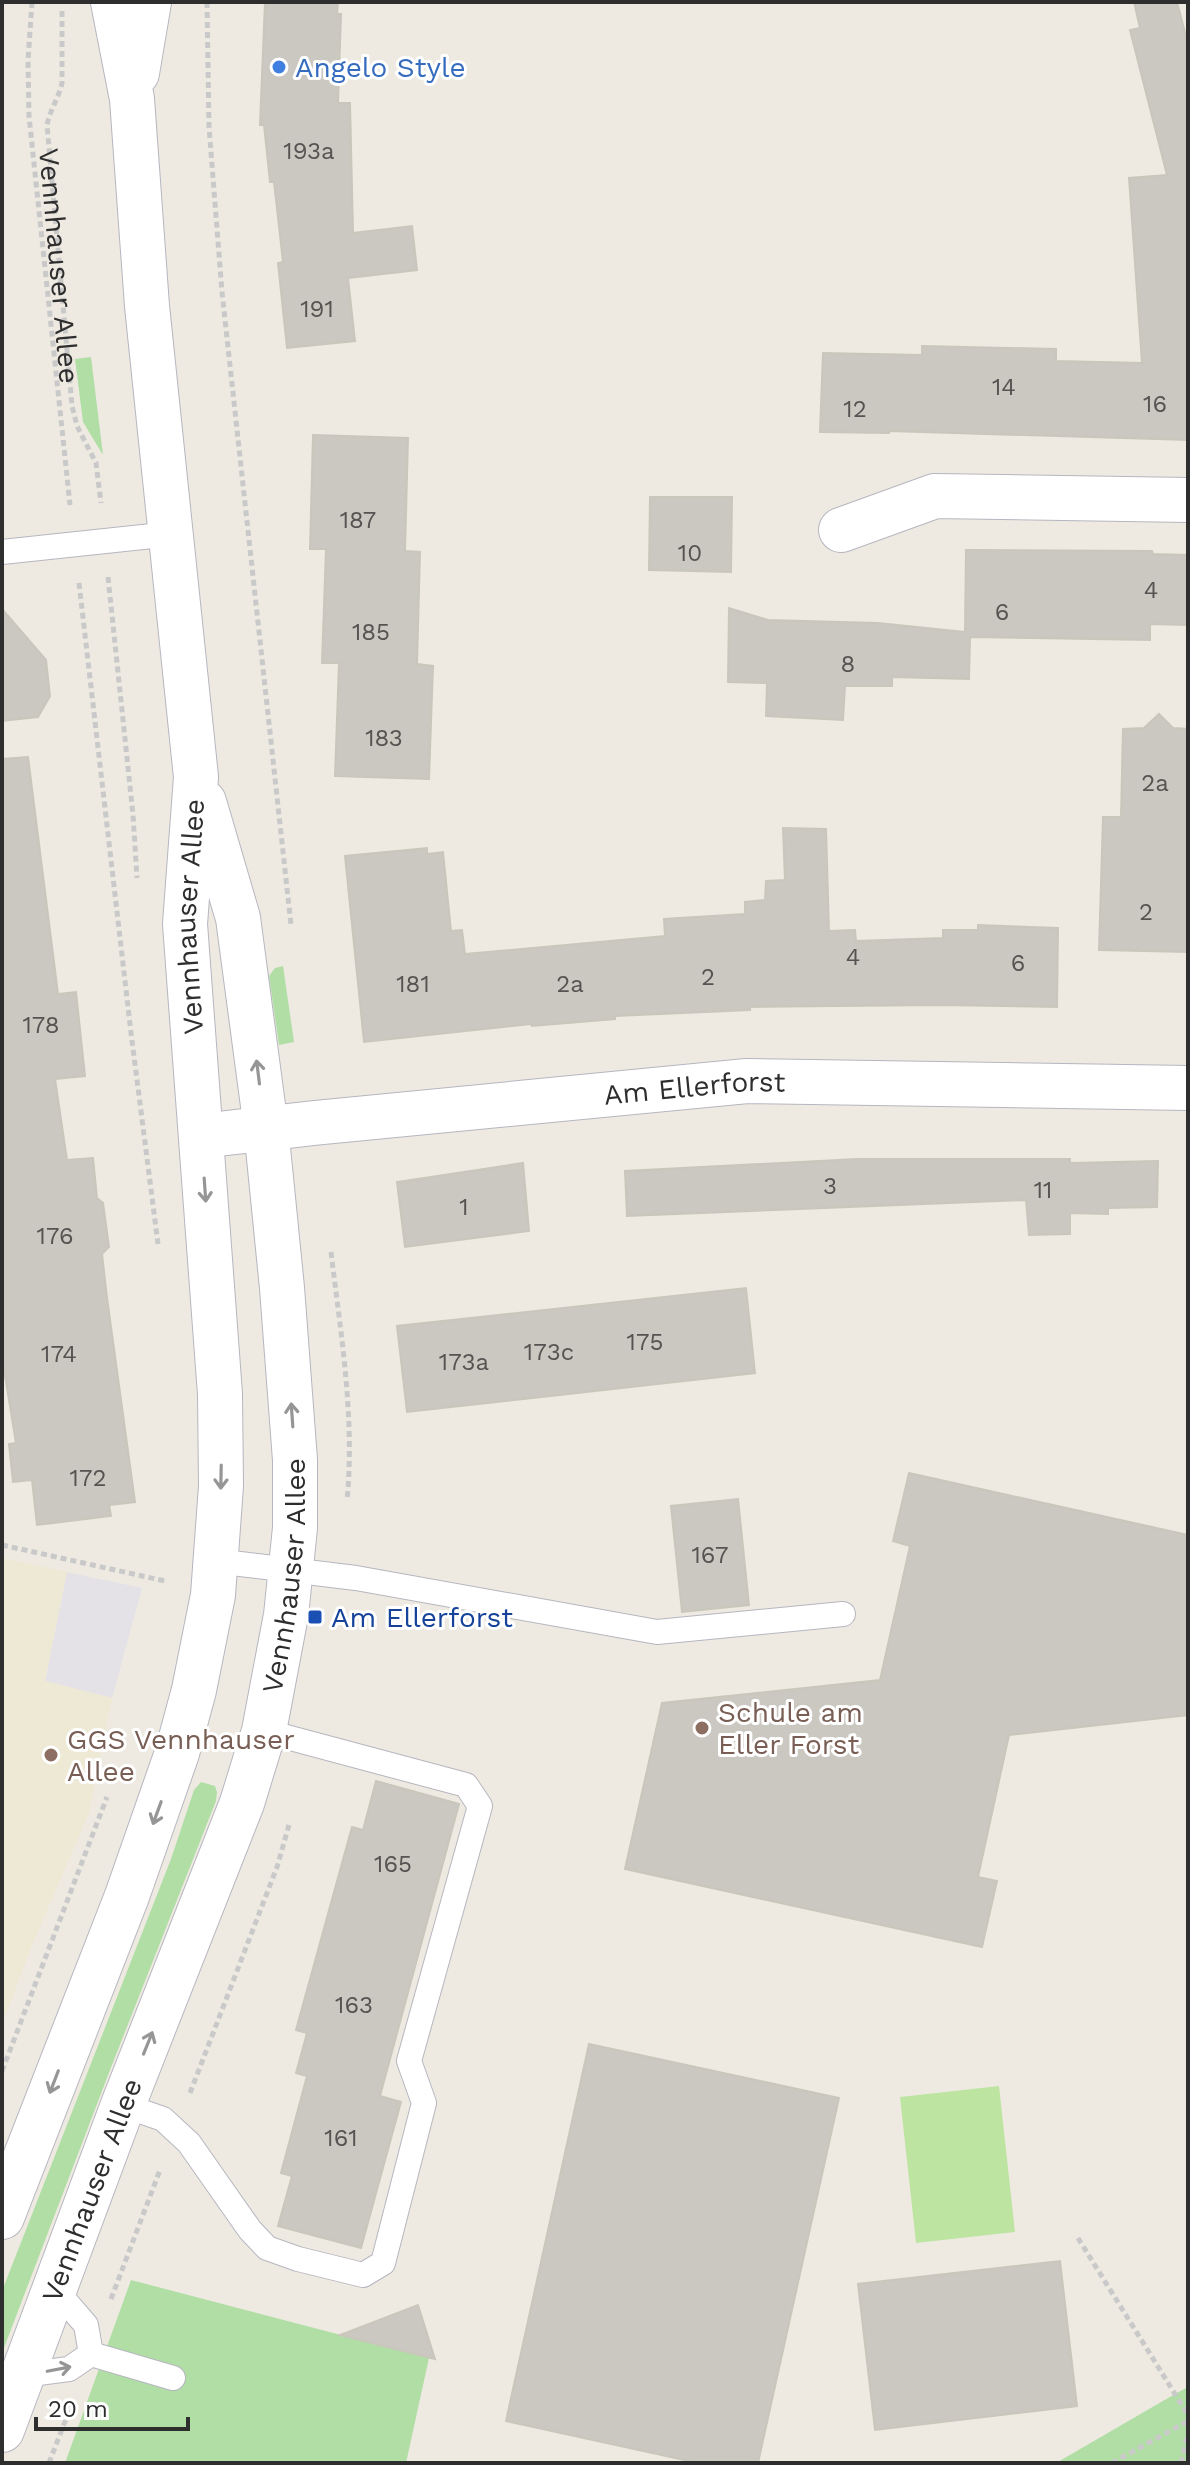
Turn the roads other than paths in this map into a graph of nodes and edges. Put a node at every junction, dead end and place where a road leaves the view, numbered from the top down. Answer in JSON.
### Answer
{"nodes":[{"id":1,"x":113,"y":2,"type":"edge"},
{"id":2,"x":149,"y":2,"type":"edge"},
{"id":3,"x":132,"y":99,"type":"junction"},
{"id":4,"x":1188,"y":500,"type":"edge"},
{"id":5,"x":841,"y":530,"type":"dead end"},
{"id":6,"x":171,"y":534,"type":"junction"},
{"id":7,"x":2,"y":552,"type":"edge"},
{"id":8,"x":196,"y":777,"type":"junction"},
{"id":9,"x":1188,"y":1088,"type":"edge"},
{"id":10,"x":266,"y":1128,"type":"junction"},
{"id":11,"x":201,"y":1136,"type":"junction"},
{"id":12,"x":215,"y":1561,"type":"junction"},
{"id":13,"x":291,"y":1570,"type":"junction"},
{"id":14,"x":843,"y":1614,"type":"dead end"},
{"id":15,"x":264,"y":1731,"type":"junction"},
{"id":16,"x":123,"y":2105,"type":"junction"},
{"id":17,"x":2,"y":2217,"type":"edge"},
{"id":18,"x":54,"y":2288,"type":"junction"},
{"id":19,"x":91,"y":2354,"type":"junction"},
{"id":20,"x":23,"y":2375,"type":"junction"},
{"id":21,"x":173,"y":2378,"type":"dead end"},
{"id":22,"x":2,"y":2430,"type":"edge"}],
"edges":[{"from":1,"to":3,"type":"main road","name":"Vennhauser Allee"},
{"from":2,"to":3,"type":"main road","name":"Vennhauser Allee"},
{"from":3,"to":6,"type":"main road","name":"Vennhauser Allee"},
{"from":4,"to":5,"type":"main road"},
{"from":6,"to":7,"type":"lane"},
{"from":6,"to":8,"type":"main road","name":"Vennhauser Allee"},
{"from":10,"to":8,"type":"main road","name":"Vennhauser Allee","one_way":true},
{"from":8,"to":11,"type":"main road","name":"Vennhauser Allee"},
{"from":9,"to":10,"type":"main road","name":"Am Ellerforst"},
{"from":10,"to":11,"type":"main road","name":"Am Ellerforst"},
{"from":13,"to":10,"type":"main road","name":"Vennhauser Allee","one_way":true},
{"from":11,"to":12,"type":"main road","name":"Vennhauser Allee","one_way":true},
{"from":12,"to":13,"type":"lane"},
{"from":12,"to":17,"type":"main road","name":"Vennhauser Allee","one_way":true},
{"from":13,"to":14,"type":"lane"},
{"from":13,"to":15,"type":"main road","name":"Vennhauser Allee"},
{"from":16,"to":15,"type":"main road","name":"Vennhauser Allee","one_way":true},
{"from":15,"to":16,"type":"lane"},
{"from":16,"to":18,"type":"main road","name":"Vennhauser Allee"},
{"from":18,"to":19,"type":"lane"},
{"from":18,"to":20,"type":"main road","name":"Vennhauser Allee"},
{"from":20,"to":19,"type":"lane","one_way":true},
{"from":19,"to":21,"type":"lane"},
{"from":20,"to":22,"type":"main road","name":"Vennhauser Allee"}]}
